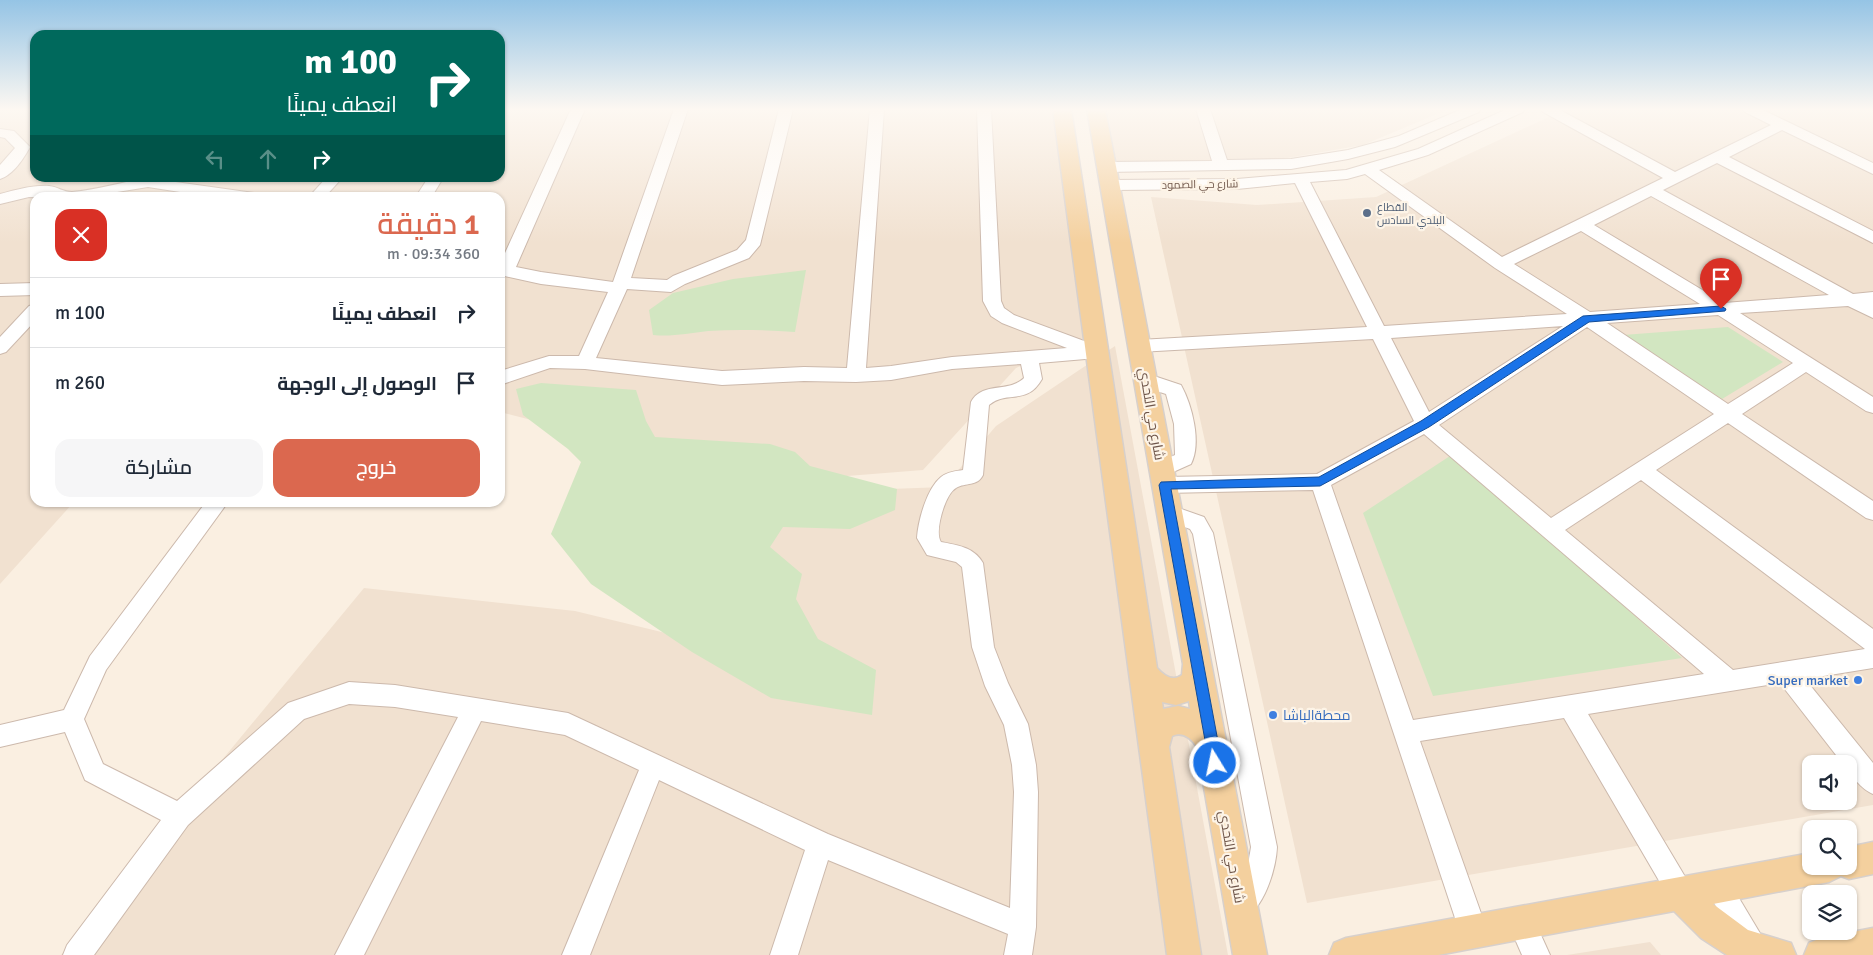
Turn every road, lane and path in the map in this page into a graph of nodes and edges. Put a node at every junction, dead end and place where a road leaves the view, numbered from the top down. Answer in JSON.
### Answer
{"nodes":[{"id":1,"x":19,"y":154,"type":"edge"},
{"id":2,"x":557,"y":154,"type":"edge"},
{"id":3,"x":666,"y":154,"type":"edge"},
{"id":4,"x":775,"y":154,"type":"edge"},
{"id":5,"x":873,"y":154,"type":"edge"},
{"id":6,"x":986,"y":154,"type":"edge"},
{"id":7,"x":1068,"y":154,"type":"edge"},
{"id":8,"x":1104,"y":154,"type":"edge"},
{"id":9,"x":1217,"y":154,"type":"edge"},
{"id":10,"x":1353,"y":154,"type":"edge"},
{"id":11,"x":1418,"y":154,"type":"edge"},
{"id":12,"x":1629,"y":154,"type":"edge"},
{"id":13,"x":1724,"y":154,"type":"edge"},
{"id":14,"x":1841,"y":154,"type":"edge"},
{"id":15,"x":1717,"y":157,"type":"junction"},
{"id":16,"x":1172,"y":166,"type":"junction"},
{"id":17,"x":1221,"y":166,"type":"junction"},
{"id":18,"x":1368,"y":169,"type":"junction"},
{"id":19,"x":1873,"y":169,"type":"edge"},
{"id":20,"x":0,"y":174,"type":"edge"},
{"id":21,"x":1108,"y":176,"type":"junction"},
{"id":22,"x":1674,"y":178,"type":"junction"},
{"id":23,"x":1301,"y":179,"type":"junction"},
{"id":24,"x":148,"y":182,"type":"edge"},
{"id":25,"x":148,"y":182,"type":"edge"},
{"id":26,"x":330,"y":182,"type":"edge"},
{"id":27,"x":196,"y":183,"type":"edge"},
{"id":28,"x":1177,"y":185,"type":"junction"},
{"id":29,"x":1651,"y":190,"type":"junction"},
{"id":30,"x":51,"y":192,"type":"edge"},
{"id":31,"x":101,"y":192,"type":"edge"},
{"id":32,"x":231,"y":192,"type":"edge"},
{"id":33,"x":321,"y":192,"type":"edge"},
{"id":34,"x":0,"y":199,"type":"edge"},
{"id":35,"x":1581,"y":224,"type":"junction"},
{"id":36,"x":1873,"y":238,"type":"edge"},
{"id":37,"x":1081,"y":240,"type":"junction"},
{"id":38,"x":1120,"y":241,"type":"junction"},
{"id":39,"x":1501,"y":264,"type":"junction"},
{"id":40,"x":505,"y":266,"type":"edge"},
{"id":41,"x":505,"y":270,"type":"edge"},
{"id":42,"x":620,"y":286,"type":"junction"},
{"id":43,"x":30,"y":289,"type":"edge"},
{"id":44,"x":1088,"y":289,"type":"junction"},
{"id":45,"x":1129,"y":289,"type":"junction"},
{"id":46,"x":0,"y":290,"type":"edge"},
{"id":47,"x":1873,"y":298,"type":"edge"},
{"id":48,"x":1852,"y":300,"type":"junction"},
{"id":49,"x":1721,"y":309,"type":"junction"},
{"id":50,"x":1873,"y":312,"type":"edge"},
{"id":51,"x":30,"y":315,"type":"edge"},
{"id":52,"x":1587,"y":318,"type":"junction"},
{"id":53,"x":1379,"y":333,"type":"junction"},
{"id":54,"x":1139,"y":346,"type":"junction"},
{"id":55,"x":0,"y":348,"type":"edge"},
{"id":56,"x":1097,"y":352,"type":"junction"},
{"id":57,"x":1028,"y":356,"type":"junction"},
{"id":58,"x":585,"y":363,"type":"junction"},
{"id":59,"x":1805,"y":364,"type":"junction"},
{"id":60,"x":856,"y":375,"type":"junction"},
{"id":61,"x":505,"y":376,"type":"edge"},
{"id":62,"x":1873,"y":406,"type":"edge"},
{"id":63,"x":1727,"y":414,"type":"junction"},
{"id":64,"x":1425,"y":424,"type":"junction"},
{"id":65,"x":1641,"y":470,"type":"junction"},
{"id":66,"x":1163,"y":477,"type":"junction"},
{"id":67,"x":1320,"y":482,"type":"junction"},
{"id":68,"x":214,"y":507,"type":"edge"},
{"id":69,"x":1873,"y":512,"type":"edge"},
{"id":70,"x":1170,"y":513,"type":"junction"},
{"id":71,"x":1550,"y":529,"type":"junction"},
{"id":72,"x":1873,"y":642,"type":"edge"},
{"id":73,"x":1873,"y":658,"type":"edge"},
{"id":74,"x":1197,"y":664,"type":"junction"},
{"id":75,"x":1142,"y":670,"type":"junction"},
{"id":76,"x":1785,"y":672,"type":"junction"},
{"id":77,"x":1729,"y":681,"type":"junction"},
{"id":78,"x":1570,"y":706,"type":"junction"},
{"id":79,"x":475,"y":709,"type":"junction"},
{"id":80,"x":72,"y":719,"type":"junction"},
{"id":81,"x":1406,"y":732,"type":"junction"},
{"id":82,"x":0,"y":736,"type":"edge"},
{"id":83,"x":1212,"y":745,"type":"junction"},
{"id":84,"x":1154,"y":748,"type":"junction"},
{"id":85,"x":654,"y":765,"type":"junction"},
{"id":86,"x":1873,"y":782,"type":"edge"},
{"id":87,"x":179,"y":816,"type":"junction"},
{"id":88,"x":820,"y":844,"type":"junction"},
{"id":89,"x":1873,"y":858,"type":"edge"},
{"id":90,"x":1857,"y":861,"type":"edge"},
{"id":91,"x":1802,"y":871,"type":"edge"},
{"id":92,"x":1718,"y":887,"type":"junction"},
{"id":93,"x":1681,"y":894,"type":"junction"},
{"id":94,"x":1242,"y":906,"type":"junction"},
{"id":95,"x":1521,"y":923,"type":"junction"},
{"id":96,"x":1023,"y":927,"type":"junction"},
{"id":97,"x":1474,"y":933,"type":"junction"},
{"id":98,"x":1873,"y":945,"type":"edge"},
{"id":99,"x":1765,"y":953,"type":"edge"},
{"id":100,"x":1357,"y":954,"type":"edge"},
{"id":101,"x":76,"y":955,"type":"edge"},
{"id":102,"x":349,"y":955,"type":"edge"},
{"id":103,"x":576,"y":955,"type":"edge"},
{"id":104,"x":784,"y":955,"type":"edge"},
{"id":105,"x":1018,"y":955,"type":"edge"},
{"id":106,"x":1184,"y":955,"type":"edge"},
{"id":107,"x":1250,"y":955,"type":"edge"},
{"id":108,"x":1536,"y":955,"type":"edge"},
{"id":109,"x":1821,"y":955,"type":"edge"}],
"edges":[{"from":1,"to":20,"type":"street"},
{"from":2,"to":40,"type":"street"},
{"from":3,"to":42,"type":"street"},
{"from":4,"to":42,"type":"street"},
{"from":5,"to":60,"type":"street"},
{"from":6,"to":56,"type":"street"},
{"from":7,"to":37,"type":"main road"},
{"from":8,"to":21,"type":"main road","name":"شارع حي التحدي"},
{"from":9,"to":17,"type":"street"},
{"from":10,"to":17,"type":"street"},
{"from":11,"to":18,"type":"street","name":"شارع حي الصمود"},
{"from":12,"to":22,"type":"street"},
{"from":13,"to":15,"type":"street"},
{"from":14,"to":19,"type":"street"},
{"from":15,"to":22,"type":"street"},
{"from":15,"to":36,"type":"street"},
{"from":16,"to":17,"type":"street"},
{"from":16,"to":21,"type":"street"},
{"from":16,"to":28,"type":"street"},
{"from":18,"to":23,"type":"street","name":"شارع حي الصمود"},
{"from":18,"to":39,"type":"street"},
{"from":21,"to":28,"type":"street","name":"شارع حي الصمود"},
{"from":21,"to":38,"type":"main road","name":"شارع حي التحدي"},
{"from":22,"to":29,"type":"street"},
{"from":23,"to":28,"type":"street","name":"شارع حي الصمود"},
{"from":23,"to":53,"type":"street"},
{"from":24,"to":27,"type":"street"},
{"from":25,"to":31,"type":"street"},
{"from":26,"to":33,"type":"street"},
{"from":27,"to":32,"type":"street"},
{"from":29,"to":35,"type":"street"},
{"from":29,"to":48,"type":"street"},
{"from":30,"to":34,"type":"street"},
{"from":35,"to":39,"type":"street"},
{"from":35,"to":49,"type":"street"},
{"from":37,"to":38,"type":"main road"},
{"from":37,"to":44,"type":"main road"},
{"from":38,"to":45,"type":"main road","name":"شارع حي التحدي"},
{"from":39,"to":52,"type":"street"},
{"from":41,"to":42,"type":"street"},
{"from":42,"to":58,"type":"street"},
{"from":43,"to":46,"type":"street"},
{"from":44,"to":45,"type":"main road"},
{"from":44,"to":56,"type":"main road"},
{"from":45,"to":54,"type":"main road","name":"شارع حي التحدي"},
{"from":47,"to":48,"type":"street"},
{"from":48,"to":49,"type":"street"},
{"from":48,"to":50,"type":"street"},
{"from":49,"to":52,"type":"street"},
{"from":49,"to":59,"type":"street"},
{"from":51,"to":55,"type":"street"},
{"from":52,"to":53,"type":"street"},
{"from":52,"to":63,"type":"street"},
{"from":52,"to":64,"type":"street"},
{"from":53,"to":54,"type":"street"},
{"from":53,"to":64,"type":"street"},
{"from":54,"to":66,"type":"main road","name":"شارع حي التحدي"},
{"from":56,"to":57,"type":"street"},
{"from":56,"to":75,"type":"main road"},
{"from":57,"to":60,"type":"street"},
{"from":57,"to":96,"type":"street"},
{"from":58,"to":60,"type":"street"},
{"from":58,"to":61,"type":"street"},
{"from":59,"to":62,"type":"street"},
{"from":59,"to":63,"type":"street"},
{"from":63,"to":65,"type":"street"},
{"from":63,"to":69,"type":"street"},
{"from":64,"to":67,"type":"street"},
{"from":64,"to":71,"type":"street"},
{"from":65,"to":71,"type":"street"},
{"from":65,"to":72,"type":"street"},
{"from":66,"to":67,"type":"street"},
{"from":66,"to":70,"type":"main road","name":"شارع حي التحدي"},
{"from":67,"to":81,"type":"street"},
{"from":68,"to":80,"type":"street"},
{"from":70,"to":74,"type":"main road","name":"شارع حي التحدي"},
{"from":70,"to":94,"type":"street"},
{"from":71,"to":77,"type":"street"},
{"from":73,"to":76,"type":"street"},
{"from":74,"to":75,"type":"main road"},
{"from":74,"to":83,"type":"main road","name":"شارع حي التحدي"},
{"from":75,"to":84,"type":"main road"},
{"from":76,"to":77,"type":"street"},
{"from":76,"to":86,"type":"street"},
{"from":77,"to":78,"type":"street"},
{"from":78,"to":81,"type":"street"},
{"from":78,"to":93,"type":"street"},
{"from":79,"to":85,"type":"street"},
{"from":79,"to":87,"type":"street"},
{"from":79,"to":102,"type":"street"},
{"from":80,"to":82,"type":"street"},
{"from":80,"to":87,"type":"street"},
{"from":81,"to":97,"type":"street"},
{"from":83,"to":84,"type":"main road"},
{"from":83,"to":94,"type":"main road","name":"شارع حي التحدي"},
{"from":84,"to":106,"type":"main road"},
{"from":85,"to":88,"type":"street"},
{"from":85,"to":103,"type":"street"},
{"from":87,"to":101,"type":"street"},
{"from":88,"to":96,"type":"street"},
{"from":88,"to":104,"type":"street"},
{"from":89,"to":90,"type":"main road"},
{"from":91,"to":92,"type":"main road"},
{"from":92,"to":93,"type":"main road"},
{"from":92,"to":99,"type":"street"},
{"from":93,"to":95,"type":"main road"},
{"from":93,"to":99,"type":"main road"},
{"from":94,"to":107,"type":"main road","name":"شارع حي التحدي"},
{"from":95,"to":97,"type":"main road"},
{"from":95,"to":108,"type":"street"},
{"from":96,"to":105,"type":"street"},
{"from":97,"to":100,"type":"main road"},
{"from":98,"to":109,"type":"main road"}]}
